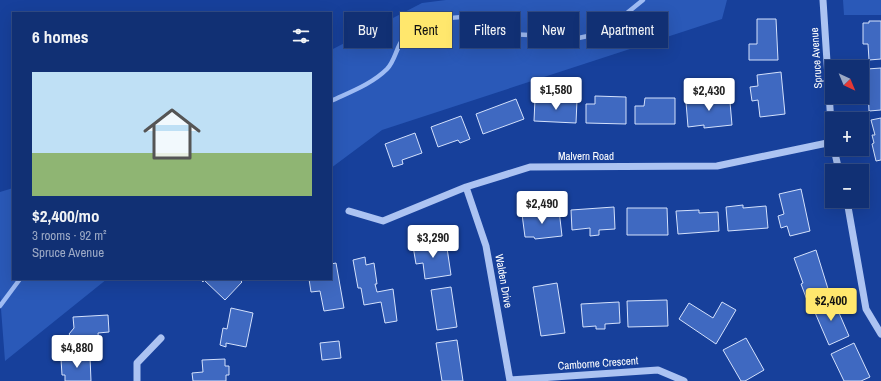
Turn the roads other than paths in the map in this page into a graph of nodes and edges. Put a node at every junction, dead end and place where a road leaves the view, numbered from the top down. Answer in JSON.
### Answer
{"nodes":[{"id":1,"x":823,"y":0,"type":"edge"},
{"id":2,"x":830,"y":112,"type":"edge"},
{"id":3,"x":825,"y":143,"type":"edge"},
{"id":4,"x":466,"y":187,"type":"junction"},
{"id":5,"x":848,"y":208,"type":"edge"},
{"id":6,"x":349,"y":211,"type":"dead end"},
{"id":7,"x":881,"y":334,"type":"edge"},
{"id":8,"x":161,"y":338,"type":"dead end"},
{"id":9,"x":137,"y":381,"type":"edge"},
{"id":10,"x":510,"y":381,"type":"edge"},
{"id":11,"x":684,"y":381,"type":"edge"}],
"edges":[{"from":1,"to":2,"type":"street","name":"Spruce Avenue"},
{"from":3,"to":4,"type":"street","name":"Malvern Road"},
{"from":4,"to":6,"type":"street","name":"Malvern Road"},
{"from":4,"to":10,"type":"street","name":"Walden Drive"},
{"from":5,"to":7,"type":"street"},
{"from":8,"to":9,"type":"street"},
{"from":10,"to":11,"type":"street","name":"Camborne Crescent"}]}
